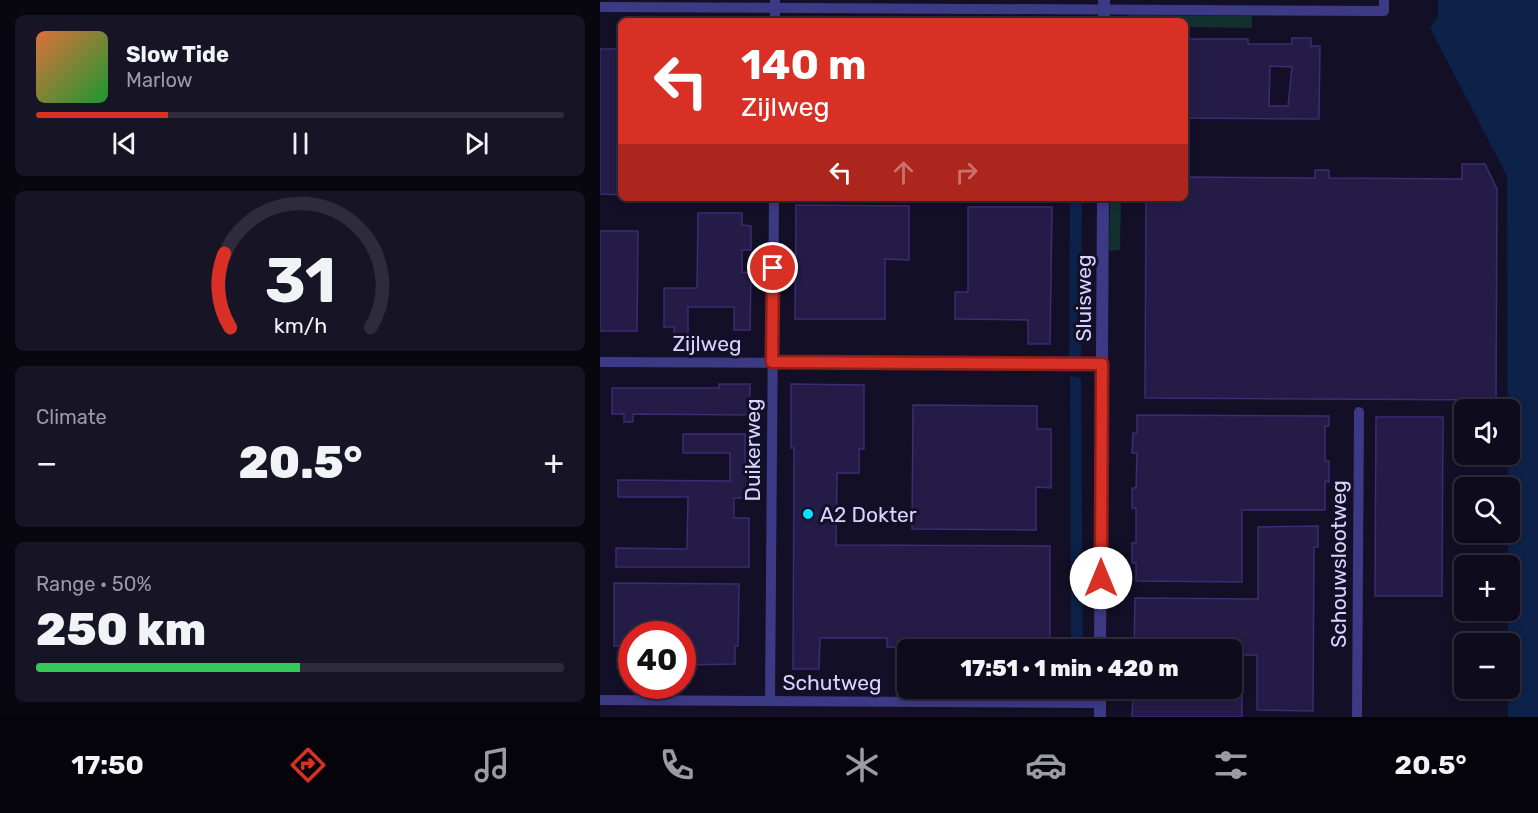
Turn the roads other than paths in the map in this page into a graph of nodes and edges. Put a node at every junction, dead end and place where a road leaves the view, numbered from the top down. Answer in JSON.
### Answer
{"nodes":[{"id":1,"x":775,"y":4,"type":"edge"},
{"id":2,"x":1384,"y":6,"type":"edge"},
{"id":3,"x":600,"y":7,"type":"edge"},
{"id":4,"x":1104,"y":10,"type":"edge"},
{"id":5,"x":774,"y":201,"type":"edge"},
{"id":6,"x":1103,"y":201,"type":"edge"},
{"id":7,"x":600,"y":362,"type":"edge"},
{"id":8,"x":772,"y":362,"type":"junction"},
{"id":9,"x":1102,"y":364,"type":"junction"},
{"id":10,"x":1359,"y":412,"type":"dead end"},
{"id":11,"x":1100,"y":639,"type":"edge"},
{"id":12,"x":1100,"y":699,"type":"edge"},
{"id":13,"x":600,"y":700,"type":"edge"},
{"id":14,"x":770,"y":701,"type":"junction"},
{"id":15,"x":1100,"y":703,"type":"junction"},
{"id":16,"x":1100,"y":717,"type":"edge"},
{"id":17,"x":1357,"y":717,"type":"edge"}],
"edges":[{"from":1,"to":3,"type":"street"},
{"from":1,"to":4,"type":"street"},
{"from":2,"to":4,"type":"street"},
{"from":5,"to":8,"type":"street","name":"Duikerweg"},
{"from":6,"to":9,"type":"street","name":"Sluisweg"},
{"from":7,"to":8,"type":"street","name":"Zijlweg"},
{"from":8,"to":9,"type":"street","name":"Zijlweg"},
{"from":8,"to":14,"type":"street","name":"Duikerweg"},
{"from":9,"to":11,"type":"street","name":"Sluisweg"},
{"from":10,"to":17,"type":"street","name":"Schouwslootweg"},
{"from":12,"to":15,"type":"street"},
{"from":13,"to":14,"type":"street","name":"Schutweg"},
{"from":14,"to":15,"type":"street","name":"Schutweg"},
{"from":15,"to":16,"type":"street"}]}
